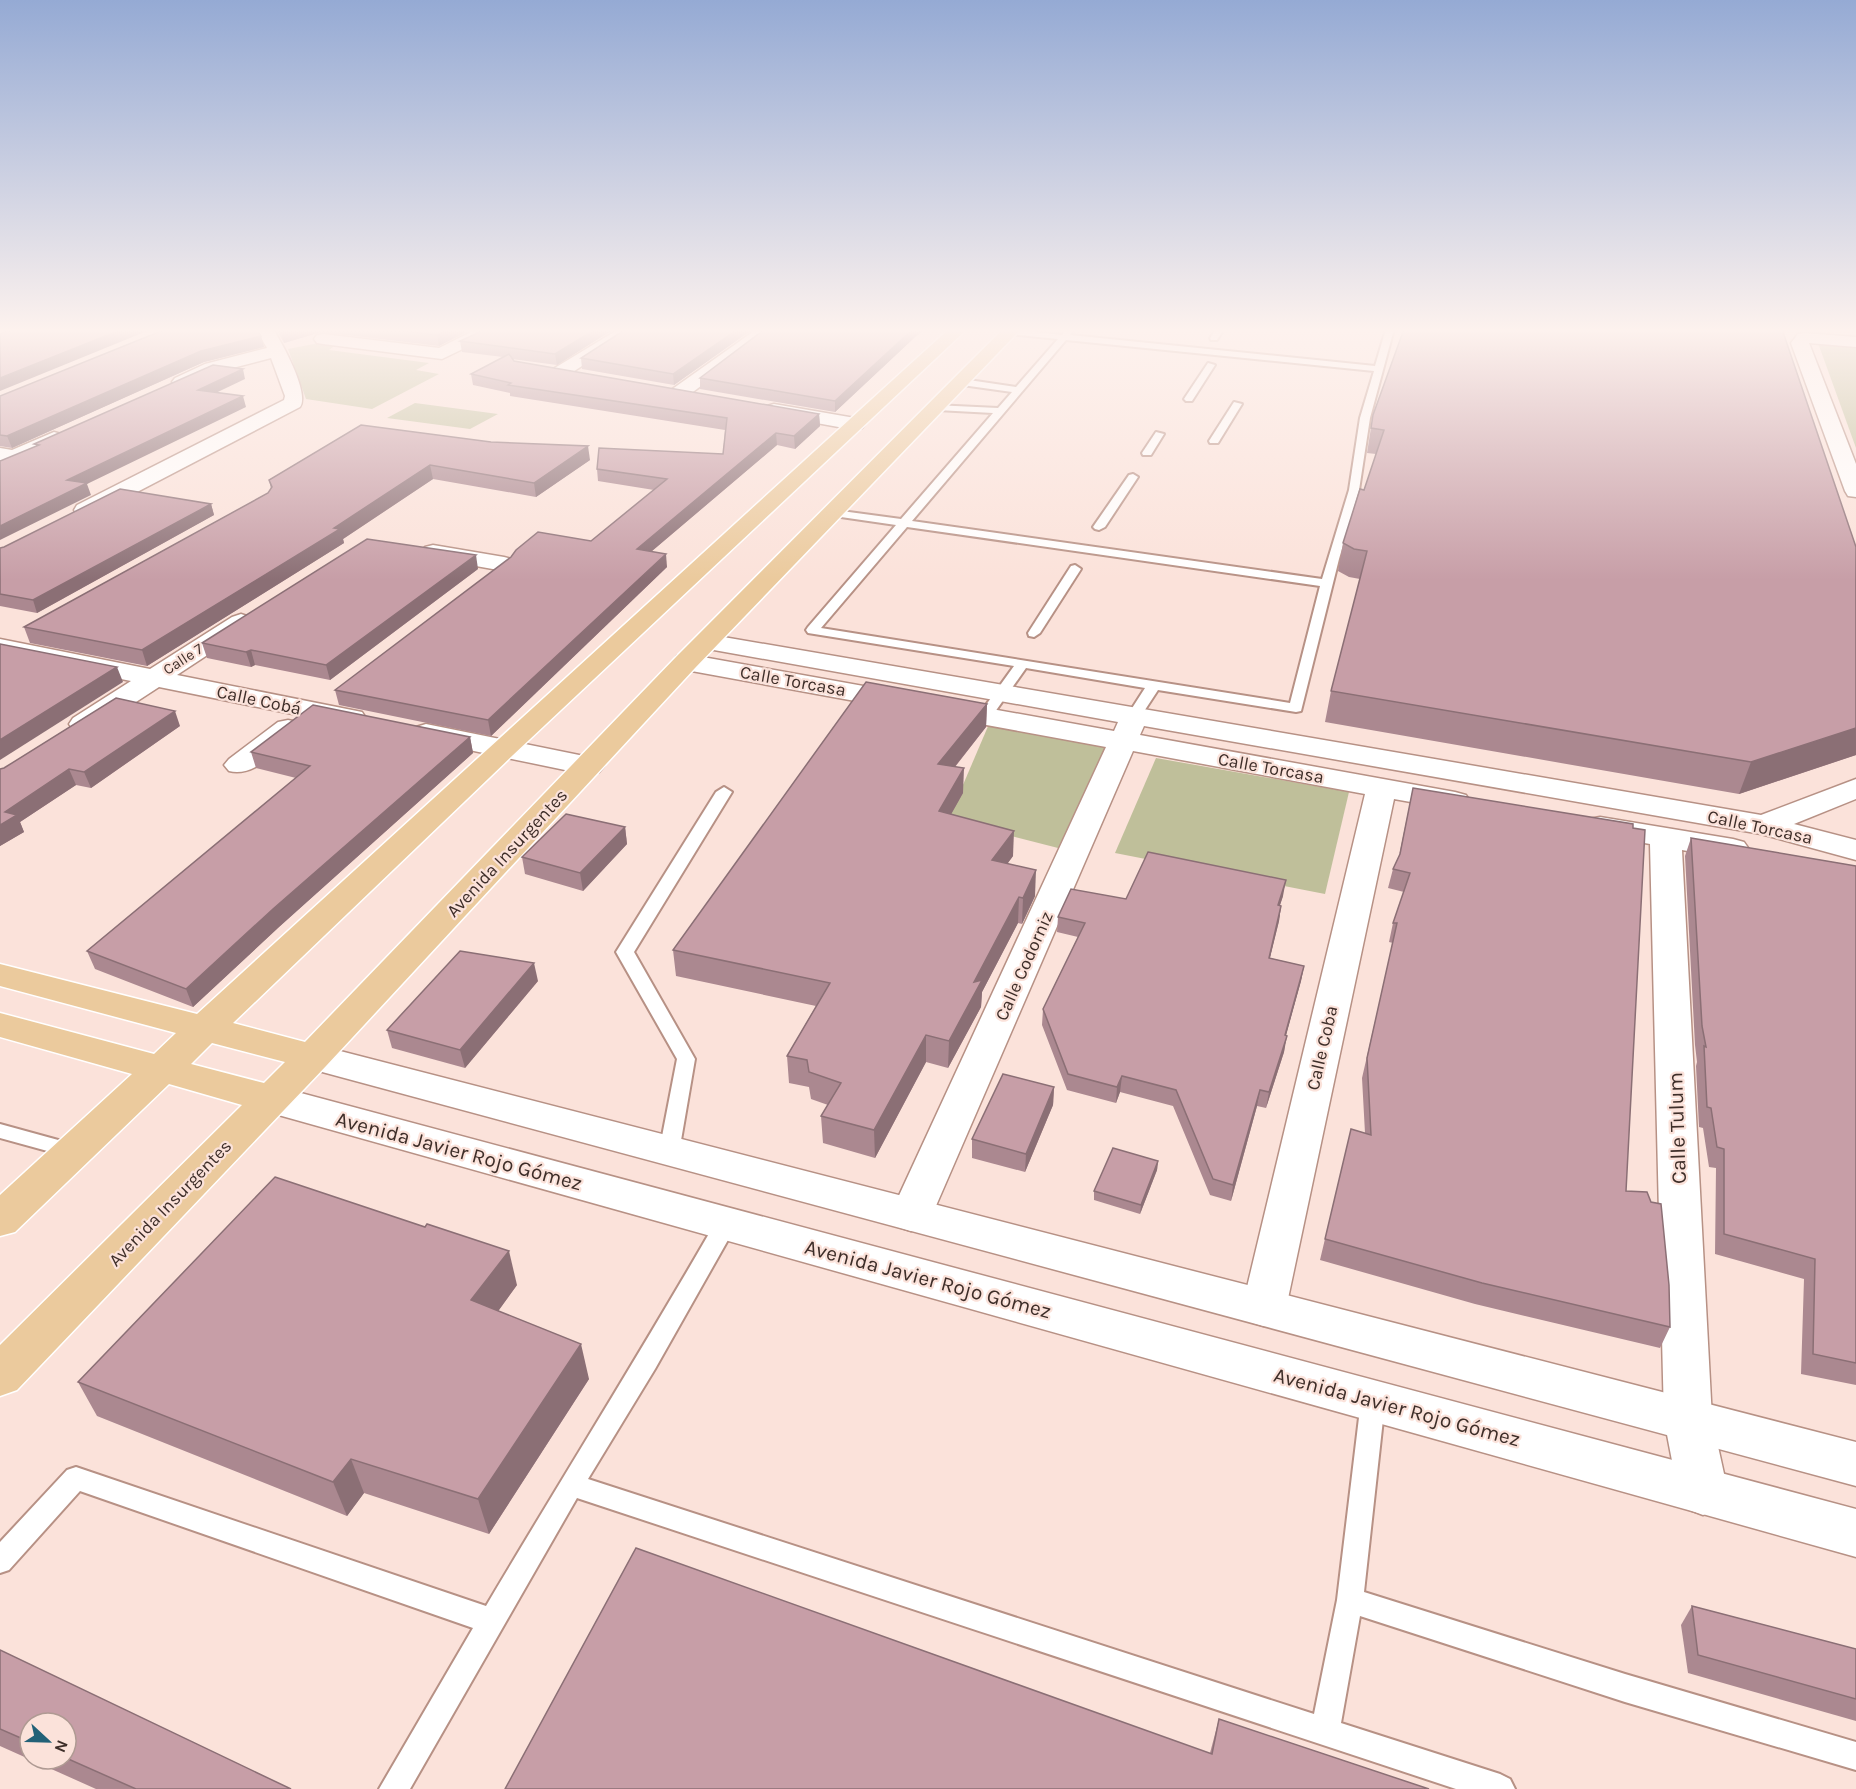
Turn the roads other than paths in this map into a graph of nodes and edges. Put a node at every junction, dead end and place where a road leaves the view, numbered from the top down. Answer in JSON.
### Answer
{"nodes":[{"id":1,"x":254,"y":412,"type":"edge"},
{"id":2,"x":273,"y":412,"type":"edge"},
{"id":3,"x":787,"y":412,"type":"edge"},
{"id":4,"x":872,"y":412,"type":"edge"},
{"id":5,"x":932,"y":412,"type":"edge"},
{"id":6,"x":999,"y":412,"type":"edge"},
{"id":7,"x":1232,"y":412,"type":"edge"},
{"id":8,"x":1367,"y":412,"type":"edge"},
{"id":9,"x":1826,"y":412,"type":"edge"},
{"id":10,"x":855,"y":424,"type":"junction"},
{"id":11,"x":66,"y":433,"type":"edge"},
{"id":12,"x":1158,"y":434,"type":"dead end"},
{"id":13,"x":1214,"y":441,"type":"dead end"},
{"id":14,"x":1147,"y":453,"type":"dead end"},
{"id":15,"x":7,"y":455,"type":"edge"},
{"id":16,"x":1133,"y":477,"type":"dead end"},
{"id":17,"x":1856,"y":491,"type":"edge"},
{"id":18,"x":834,"y":513,"type":"junction"},
{"id":19,"x":904,"y":523,"type":"junction"},
{"id":20,"x":1099,"y":527,"type":"dead end"},
{"id":21,"x":412,"y":549,"type":"edge"},
{"id":22,"x":1075,"y":569,"type":"dead end"},
{"id":23,"x":1328,"y":583,"type":"junction"},
{"id":24,"x":477,"y":585,"type":"edge"},
{"id":25,"x":265,"y":607,"type":"edge"},
{"id":26,"x":30,"y":630,"type":"edge"},
{"id":27,"x":1034,"y":633,"type":"dead end"},
{"id":28,"x":0,"y":647,"type":"edge"},
{"id":29,"x":696,"y":652,"type":"junction"},
{"id":30,"x":1022,"y":664,"type":"junction"},
{"id":31,"x":154,"y":678,"type":"junction"},
{"id":32,"x":1154,"y":685,"type":"junction"},
{"id":33,"x":339,"y":689,"type":"edge"},
{"id":34,"x":1003,"y":693,"type":"junction"},
{"id":35,"x":312,"y":710,"type":"junction"},
{"id":36,"x":985,"y":716,"type":"junction"},
{"id":37,"x":1129,"y":729,"type":"junction"},
{"id":38,"x":58,"y":739,"type":"edge"},
{"id":39,"x":503,"y":749,"type":"junction"},
{"id":40,"x":239,"y":765,"type":"dead end"},
{"id":41,"x":589,"y":766,"type":"junction"},
{"id":42,"x":1380,"y":788,"type":"junction"},
{"id":43,"x":1856,"y":788,"type":"edge"},
{"id":44,"x":724,"y":792,"type":"dead end"},
{"id":45,"x":1483,"y":806,"type":"edge"},
{"id":46,"x":1575,"y":822,"type":"edge"},
{"id":47,"x":1666,"y":837,"type":"junction"},
{"id":48,"x":1762,"y":844,"type":"junction"},
{"id":49,"x":1856,"y":849,"type":"edge"},
{"id":50,"x":1856,"y":869,"type":"edge"},
{"id":51,"x":0,"y":975,"type":"edge"},
{"id":52,"x":0,"y":1025,"type":"edge"},
{"id":53,"x":205,"y":1029,"type":"junction"},
{"id":54,"x":313,"y":1057,"type":"junction"},
{"id":55,"x":162,"y":1069,"type":"junction"},
{"id":56,"x":272,"y":1100,"type":"junction"},
{"id":57,"x":0,"y":1131,"type":"edge"},
{"id":58,"x":73,"y":1151,"type":"junction"},
{"id":59,"x":669,"y":1152,"type":"junction"},
{"id":60,"x":911,"y":1215,"type":"junction"},
{"id":61,"x":0,"y":1220,"type":"edge"},
{"id":62,"x":726,"y":1224,"type":"junction"},
{"id":63,"x":1264,"y":1308,"type":"junction"},
{"id":64,"x":0,"y":1376,"type":"edge"},
{"id":65,"x":1373,"y":1401,"type":"junction"},
{"id":66,"x":1688,"y":1419,"type":"junction"},
{"id":67,"x":1856,"y":1464,"type":"edge"},
{"id":68,"x":571,"y":1485,"type":"junction"},
{"id":69,"x":1703,"y":1491,"type":"junction"},
{"id":70,"x":1856,"y":1533,"type":"edge"},
{"id":71,"x":0,"y":1561,"type":"edge"},
{"id":72,"x":1350,"y":1600,"type":"junction"},
{"id":73,"x":491,"y":1622,"type":"junction"},
{"id":74,"x":1325,"y":1731,"type":"junction"},
{"id":75,"x":1856,"y":1756,"type":"edge"},
{"id":76,"x":394,"y":1789,"type":"edge"},
{"id":77,"x":1500,"y":1789,"type":"edge"}],
"edges":[{"from":1,"to":2,"type":"street"},
{"from":3,"to":10,"type":"street"},
{"from":4,"to":10,"type":"main road","name":"Avenida Insurgentes"},
{"from":5,"to":18,"type":"main road","name":"Avenida Insurgentes"},
{"from":6,"to":19,"type":"lane"},
{"from":7,"to":13,"type":"lane"},
{"from":8,"to":23,"type":"lane"},
{"from":9,"to":17,"type":"street"},
{"from":10,"to":39,"type":"main road","name":"Avenida Insurgentes"},
{"from":11,"to":15,"type":"street"},
{"from":12,"to":14,"type":"lane"},
{"from":16,"to":20,"type":"lane"},
{"from":18,"to":19,"type":"lane"},
{"from":18,"to":29,"type":"main road","name":"Avenida Insurgentes"},
{"from":19,"to":23,"type":"lane"},
{"from":19,"to":30,"type":"lane"},
{"from":21,"to":24,"type":"street"},
{"from":22,"to":27,"type":"lane"},
{"from":23,"to":32,"type":"lane"},
{"from":25,"to":31,"type":"street","name":"Calle 7"},
{"from":26,"to":28,"type":"street"},
{"from":28,"to":31,"type":"street","name":"Calle Cobá"},
{"from":29,"to":34,"type":"street","name":"Calle Torcasa"},
{"from":29,"to":36,"type":"street","name":"Calle Torcasa"},
{"from":29,"to":41,"type":"main road","name":"Avenida Insurgentes"},
{"from":30,"to":32,"type":"lane"},
{"from":30,"to":34,"type":"lane"},
{"from":31,"to":35,"type":"street","name":"Calle Cobá"},
{"from":31,"to":38,"type":"street","name":"Calle 7"},
{"from":32,"to":37,"type":"lane"},
{"from":33,"to":35,"type":"street"},
{"from":34,"to":36,"type":"lane"},
{"from":34,"to":37,"type":"street","name":"Calle Torcasa"},
{"from":35,"to":39,"type":"street","name":"Calle Cobá"},
{"from":35,"to":40,"type":"street"},
{"from":36,"to":37,"type":"street","name":"Calle Torcasa"},
{"from":37,"to":42,"type":"street","name":"Calle Torcasa"},
{"from":37,"to":48,"type":"street","name":"Calle Torcasa"},
{"from":37,"to":60,"type":"street","name":"Calle Codorniz"},
{"from":39,"to":41,"type":"street","name":"Calle Cobá"},
{"from":39,"to":53,"type":"main road","name":"Avenida Insurgentes"},
{"from":41,"to":54,"type":"main road","name":"Avenida Insurgentes"},
{"from":42,"to":45,"type":"street","name":"Calle Torcasa"},
{"from":42,"to":63,"type":"street","name":"Calle Coba"},
{"from":43,"to":48,"type":"street"},
{"from":44,"to":59,"type":"lane"},
{"from":46,"to":47,"type":"street","name":"Calle Torcasa"},
{"from":47,"to":48,"type":"street","name":"Calle Torcasa"},
{"from":47,"to":66,"type":"street","name":"Calle Tulum"},
{"from":48,"to":49,"type":"street","name":"Calle Torcasa"},
{"from":48,"to":50,"type":"street","name":"Calle Torcasa"},
{"from":51,"to":53,"type":"main road"},
{"from":52,"to":55,"type":"main road","name":"Avenida Javier Rojo Gómez"},
{"from":53,"to":54,"type":"main road"},
{"from":53,"to":55,"type":"main road","name":"Avenida Insurgentes"},
{"from":54,"to":56,"type":"main road","name":"Avenida Insurgentes"},
{"from":54,"to":59,"type":"street"},
{"from":55,"to":56,"type":"main road","name":"Avenida Javier Rojo Gómez"},
{"from":55,"to":58,"type":"main road","name":"Avenida Insurgentes"},
{"from":56,"to":62,"type":"street","name":"Avenida Javier Rojo Gómez"},
{"from":56,"to":64,"type":"main road","name":"Avenida Insurgentes"},
{"from":57,"to":58,"type":"lane"},
{"from":58,"to":61,"type":"main road","name":"Avenida Insurgentes"},
{"from":59,"to":60,"type":"street"},
{"from":60,"to":63,"type":"street"},
{"from":62,"to":65,"type":"street","name":"Avenida Javier Rojo Gómez"},
{"from":62,"to":68,"type":"lane"},
{"from":63,"to":66,"type":"street"},
{"from":65,"to":69,"type":"street","name":"Avenida Javier Rojo Gómez"},
{"from":65,"to":72,"type":"lane"},
{"from":66,"to":67,"type":"street"},
{"from":66,"to":69,"type":"street","name":"Calle Tulum"},
{"from":68,"to":73,"type":"lane"},
{"from":68,"to":74,"type":"lane"},
{"from":69,"to":70,"type":"street","name":"Avenida Javier Rojo Gómez"},
{"from":71,"to":73,"type":"lane"},
{"from":72,"to":74,"type":"lane"},
{"from":72,"to":75,"type":"lane"},
{"from":73,"to":76,"type":"lane"},
{"from":74,"to":77,"type":"lane"}]}
